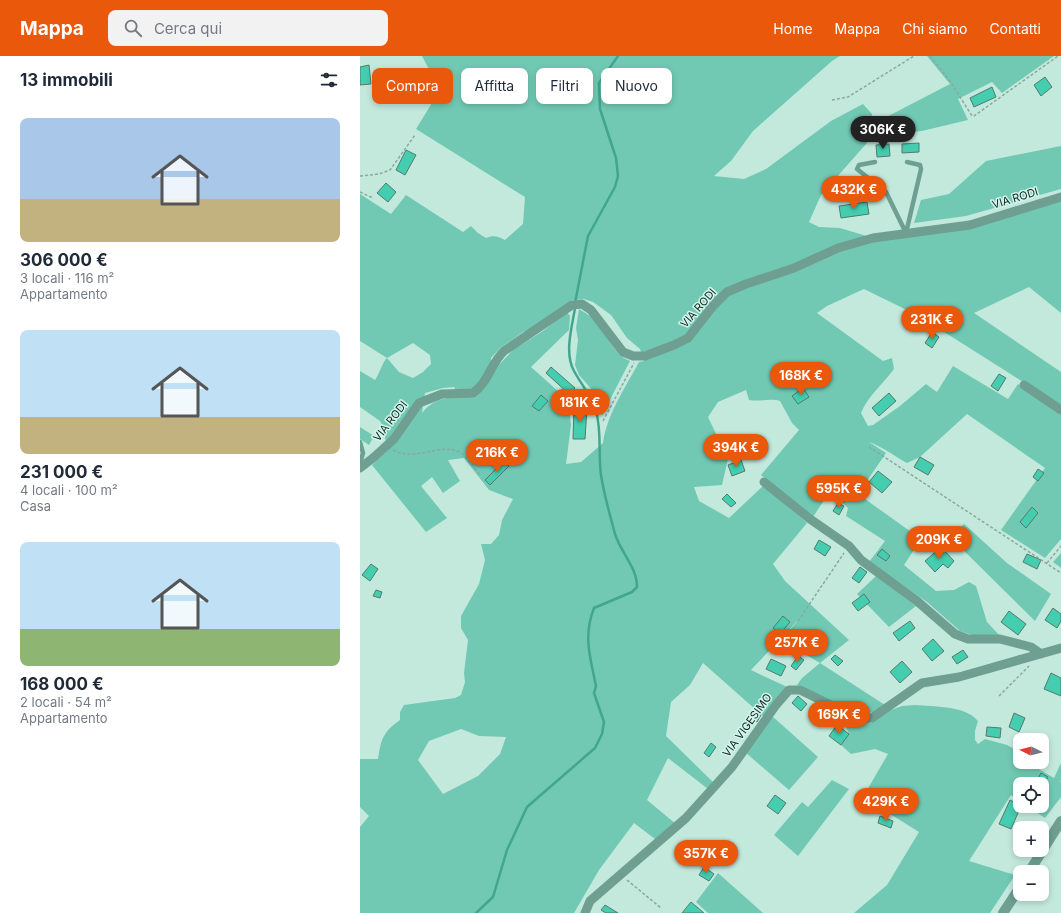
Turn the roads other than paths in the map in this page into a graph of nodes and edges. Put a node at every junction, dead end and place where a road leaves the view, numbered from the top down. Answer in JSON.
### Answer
{"nodes":[{"id":1,"x":875,"y":162,"type":"dead end"},
{"id":2,"x":907,"y":162,"type":"dead end"},
{"id":3,"x":1061,"y":197,"type":"edge"},
{"id":4,"x":906,"y":233,"type":"junction"},
{"id":5,"x":1024,"y":386,"type":"dead end"},
{"id":6,"x":1061,"y":410,"type":"edge"},
{"id":7,"x":360,"y":442,"type":"edge"},
{"id":8,"x":360,"y":463,"type":"edge"},
{"id":9,"x":360,"y":468,"type":"edge"},
{"id":10,"x":764,"y":482,"type":"dead end"},
{"id":11,"x":1061,"y":648,"type":"edge"},
{"id":12,"x":1041,"y":654,"type":"junction"},
{"id":13,"x":1061,"y":821,"type":"edge"},
{"id":14,"x":1033,"y":865,"type":"edge"},
{"id":15,"x":1013,"y":898,"type":"edge"},
{"id":16,"x":585,"y":913,"type":"edge"},
{"id":17,"x":1004,"y":913,"type":"edge"}],
"edges":[{"from":1,"to":4,"type":"lane"},
{"from":2,"to":4,"type":"lane"},
{"from":3,"to":4,"type":"street","name":"VIA RODI"},
{"from":4,"to":9,"type":"street","name":"VIA RODI"},
{"from":5,"to":6,"type":"street"},
{"from":7,"to":8,"type":"lane"},
{"from":10,"to":12,"type":"street"},
{"from":11,"to":12,"type":"street","name":"VIA VIGESIMO"},
{"from":12,"to":16,"type":"street","name":"VIA VIGESIMO"},
{"from":13,"to":14,"type":"street"},
{"from":15,"to":17,"type":"street"}]}
